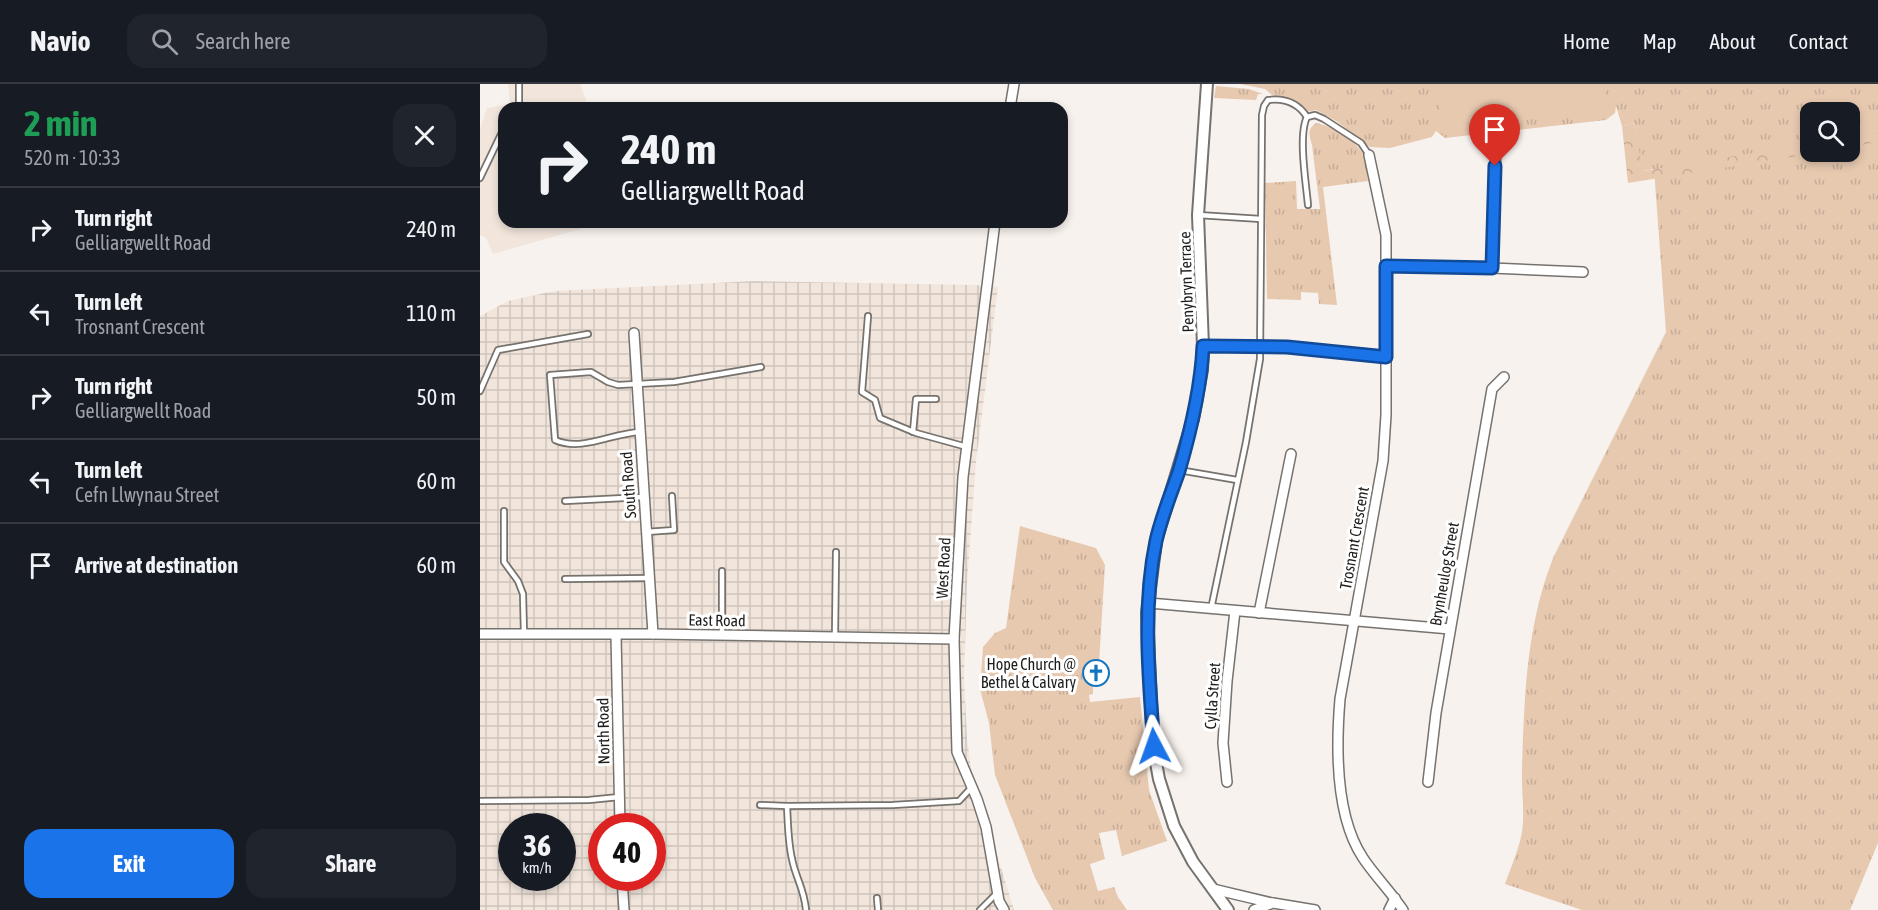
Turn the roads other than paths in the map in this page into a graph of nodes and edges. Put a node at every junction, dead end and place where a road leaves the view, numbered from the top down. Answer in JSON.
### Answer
{"nodes":[{"id":1,"x":519,"y":84,"type":"edge"},
{"id":2,"x":1014,"y":84,"type":"edge"},
{"id":3,"x":1207,"y":84,"type":"edge"},
{"id":4,"x":519,"y":102,"type":"edge"},
{"id":5,"x":1012,"y":102,"type":"edge"},
{"id":6,"x":1307,"y":117,"type":"junction"},
{"id":7,"x":498,"y":140,"type":"edge"},
{"id":8,"x":1496,"y":146,"type":"dead end"},
{"id":9,"x":1369,"y":155,"type":"joint"},
{"id":10,"x":480,"y":178,"type":"edge"},
{"id":11,"x":1308,"y":205,"type":"dead end"},
{"id":12,"x":1198,"y":215,"type":"junction"},
{"id":13,"x":1261,"y":219,"type":"junction"},
{"id":14,"x":994,"y":228,"type":"edge"},
{"id":15,"x":1386,"y":266,"type":"junction"},
{"id":16,"x":1492,"y":268,"type":"junction"},
{"id":17,"x":1583,"y":272,"type":"dead end"},
{"id":18,"x":868,"y":316,"type":"dead end"},
{"id":19,"x":634,"y":333,"type":"dead end"},
{"id":20,"x":588,"y":334,"type":"dead end"},
{"id":21,"x":1203,"y":346,"type":"junction"},
{"id":22,"x":1260,"y":346,"type":"junction"},
{"id":23,"x":1386,"y":357,"type":"junction"},
{"id":24,"x":761,"y":366,"type":"dead end"},
{"id":25,"x":1504,"y":377,"type":"dead end"},
{"id":26,"x":637,"y":383,"type":"junction"},
{"id":27,"x":480,"y":391,"type":"edge"},
{"id":28,"x":936,"y":399,"type":"dead end"},
{"id":29,"x":640,"y":432,"type":"junction"},
{"id":30,"x":913,"y":432,"type":"junction"},
{"id":31,"x":967,"y":447,"type":"junction"},
{"id":32,"x":1290,"y":454,"type":"dead end"},
{"id":33,"x":1179,"y":470,"type":"junction"},
{"id":34,"x":1237,"y":480,"type":"junction"},
{"id":35,"x":672,"y":496,"type":"dead end"},
{"id":36,"x":644,"y":497,"type":"junction"},
{"id":37,"x":565,"y":501,"type":"dead end"},
{"id":38,"x":504,"y":511,"type":"dead end"},
{"id":39,"x":646,"y":532,"type":"junction"},
{"id":40,"x":836,"y":552,"type":"dead end"},
{"id":41,"x":722,"y":571,"type":"dead end"},
{"id":42,"x":649,"y":578,"type":"junction"},
{"id":43,"x":564,"y":579,"type":"dead end"},
{"id":44,"x":1149,"y":603,"type":"junction"},
{"id":45,"x":1211,"y":609,"type":"junction"},
{"id":46,"x":1235,"y":611,"type":"junction"},
{"id":47,"x":1259,"y":613,"type":"junction"},
{"id":48,"x":1354,"y":621,"type":"junction"},
{"id":49,"x":1450,"y":629,"type":"junction"},
{"id":50,"x":480,"y":634,"type":"edge"},
{"id":51,"x":524,"y":634,"type":"junction"},
{"id":52,"x":653,"y":634,"type":"junction"},
{"id":53,"x":616,"y":635,"type":"junction"},
{"id":54,"x":722,"y":635,"type":"junction"},
{"id":55,"x":835,"y":637,"type":"junction"},
{"id":56,"x":954,"y":639,"type":"junction"},
{"id":57,"x":1227,"y":782,"type":"dead end"},
{"id":58,"x":1428,"y":782,"type":"dead end"},
{"id":59,"x":972,"y":786,"type":"junction"},
{"id":60,"x":619,"y":797,"type":"junction"},
{"id":61,"x":480,"y":801,"type":"edge"},
{"id":62,"x":760,"y":805,"type":"dead end"},
{"id":63,"x":787,"y":806,"type":"junction"},
{"id":64,"x":620,"y":813,"type":"edge"},
{"id":65,"x":1213,"y":889,"type":"junction"},
{"id":66,"x":622,"y":891,"type":"edge"},
{"id":67,"x":998,"y":893,"type":"junction"},
{"id":68,"x":878,"y":898,"type":"dead end"},
{"id":69,"x":1395,"y":898,"type":"junction"},
{"id":70,"x":1273,"y":903,"type":"junction"},
{"id":71,"x":624,"y":910,"type":"edge"},
{"id":72,"x":806,"y":910,"type":"edge"},
{"id":73,"x":878,"y":910,"type":"edge"},
{"id":74,"x":980,"y":910,"type":"edge"},
{"id":75,"x":1004,"y":910,"type":"edge"},
{"id":76,"x":1228,"y":910,"type":"edge"},
{"id":77,"x":1254,"y":910,"type":"edge"},
{"id":78,"x":1316,"y":910,"type":"edge"},
{"id":79,"x":1389,"y":910,"type":"edge"},
{"id":80,"x":1403,"y":910,"type":"edge"}],
"edges":[{"from":1,"to":4,"type":"lane"},
{"from":2,"to":5,"type":"street"},
{"from":3,"to":12,"type":"street","name":"Penybryn Terrace"},
{"from":6,"to":9,"type":"lane"},
{"from":6,"to":11,"type":"lane"},
{"from":6,"to":13,"type":"lane"},
{"from":7,"to":10,"type":"lane"},
{"from":8,"to":16,"type":"street"},
{"from":9,"to":15,"type":"street","name":"Trosnant Crescent"},
{"from":12,"to":13,"type":"lane"},
{"from":12,"to":21,"type":"street","name":"Penybryn Terrace"},
{"from":13,"to":22,"type":"lane"},
{"from":14,"to":31,"type":"street","name":"West Road"},
{"from":15,"to":16,"type":"street"},
{"from":15,"to":23,"type":"street","name":"Trosnant Crescent"},
{"from":16,"to":17,"type":"street"},
{"from":18,"to":30,"type":"lane"},
{"from":19,"to":26,"type":"street","name":"South Road"},
{"from":20,"to":27,"type":"lane"},
{"from":21,"to":22,"type":"street"},
{"from":21,"to":33,"type":"street","name":"Penybryn Terrace"},
{"from":22,"to":23,"type":"street"},
{"from":22,"to":34,"type":"lane"},
{"from":23,"to":48,"type":"street","name":"Trosnant Crescent"},
{"from":24,"to":26,"type":"lane"},
{"from":25,"to":49,"type":"street","name":"Brynheulog Street"},
{"from":26,"to":29,"type":"street","name":"South Road"},
{"from":26,"to":29,"type":"lane"},
{"from":28,"to":30,"type":"lane"},
{"from":29,"to":36,"type":"street","name":"South Road"},
{"from":30,"to":31,"type":"lane"},
{"from":31,"to":56,"type":"street","name":"West Road"},
{"from":32,"to":47,"type":"street"},
{"from":33,"to":34,"type":"lane"},
{"from":33,"to":44,"type":"street","name":"Penybryn Terrace"},
{"from":34,"to":45,"type":"lane"},
{"from":35,"to":39,"type":"lane"},
{"from":36,"to":37,"type":"lane"},
{"from":36,"to":39,"type":"street","name":"South Road"},
{"from":38,"to":51,"type":"lane"},
{"from":39,"to":42,"type":"street","name":"South Road"},
{"from":40,"to":55,"type":"lane"},
{"from":41,"to":54,"type":"lane"},
{"from":42,"to":43,"type":"lane"},
{"from":42,"to":52,"type":"street","name":"South Road"},
{"from":44,"to":45,"type":"street"},
{"from":44,"to":65,"type":"street","name":"Penybryn Terrace"},
{"from":45,"to":46,"type":"street"},
{"from":46,"to":47,"type":"street"},
{"from":46,"to":57,"type":"street","name":"Cylla Street"},
{"from":47,"to":48,"type":"street"},
{"from":48,"to":49,"type":"street"},
{"from":48,"to":69,"type":"street","name":"Trosnant Crescent"},
{"from":49,"to":58,"type":"street","name":"Brynheulog Street"},
{"from":50,"to":51,"type":"street","name":"East Road"},
{"from":51,"to":53,"type":"street","name":"East Road"},
{"from":52,"to":53,"type":"street","name":"East Road"},
{"from":52,"to":54,"type":"street","name":"East Road"},
{"from":53,"to":60,"type":"street","name":"North Road"},
{"from":54,"to":55,"type":"street","name":"East Road"},
{"from":55,"to":56,"type":"street","name":"East Road"},
{"from":56,"to":59,"type":"street","name":"West Road"},
{"from":59,"to":63,"type":"lane"},
{"from":59,"to":67,"type":"street","name":"West Road"},
{"from":60,"to":61,"type":"lane"},
{"from":60,"to":64,"type":"street","name":"North Road"},
{"from":62,"to":63,"type":"lane"},
{"from":63,"to":72,"type":"lane"},
{"from":65,"to":70,"type":"street"},
{"from":65,"to":76,"type":"street","name":"Penybryn Terrace"},
{"from":66,"to":71,"type":"street"},
{"from":67,"to":74,"type":"lane"},
{"from":67,"to":75,"type":"street","name":"West Road"},
{"from":68,"to":73,"type":"lane"},
{"from":69,"to":79,"type":"street"},
{"from":69,"to":80,"type":"street","name":"Trosnant Crescent"},
{"from":70,"to":77,"type":"street"},
{"from":70,"to":78,"type":"street"}]}
